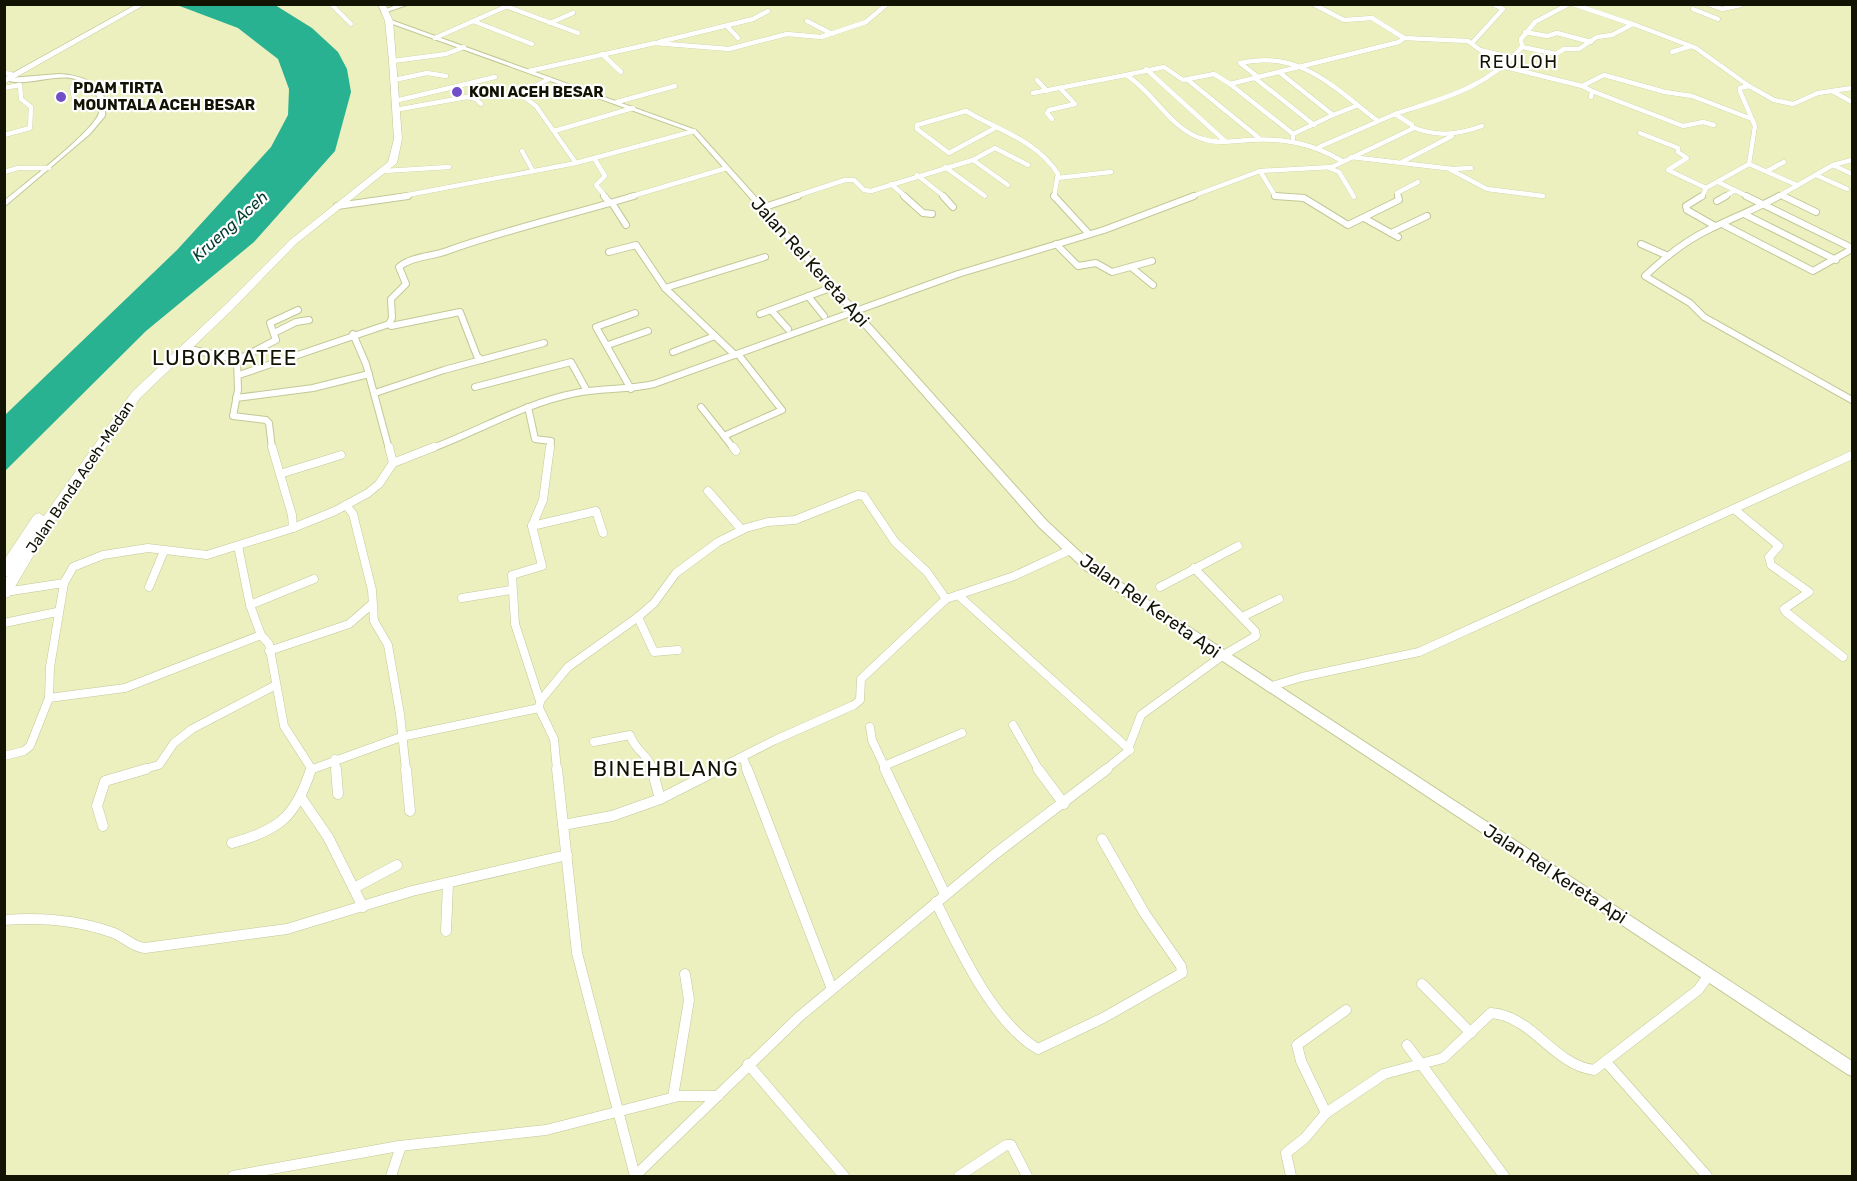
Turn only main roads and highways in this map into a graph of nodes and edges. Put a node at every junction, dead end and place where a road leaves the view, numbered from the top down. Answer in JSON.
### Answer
{"nodes":[{"id":1,"x":135,"y":4,"type":"edge"},
{"id":2,"x":143,"y":4,"type":"edge"},
{"id":3,"x":372,"y":4,"type":"edge"},
{"id":4,"x":407,"y":4,"type":"edge"},
{"id":5,"x":385,"y":12,"type":"edge"},
{"id":6,"x":410,"y":29,"type":"junction"},
{"id":7,"x":391,"y":35,"type":"junction"},
{"id":8,"x":24,"y":70,"type":"junction"},
{"id":9,"x":9,"y":80,"type":"edge"},
{"id":10,"x":391,"y":82,"type":"junction"},
{"id":11,"x":4,"y":205,"type":"edge"},
{"id":12,"x":66,"y":487,"type":"junction"},
{"id":13,"x":4,"y":572,"type":"edge"},
{"id":14,"x":5,"y":592,"type":"edge"},
{"id":15,"x":1852,"y":1069,"type":"edge"}],
"edges":[{"from":1,"to":8,"type":"highway"},
{"from":2,"to":8,"type":"highway"},
{"from":3,"to":10,"type":"highway","name":"Jalan Banda Aceh-Medan"},
{"from":4,"to":5,"type":"main road"},
{"from":5,"to":6,"type":"main road","name":"Jalan Rel Kereta Api"},
{"from":5,"to":7,"type":"highway","name":"Jalan Banda Aceh-Medan"},
{"from":6,"to":7,"type":"main road"},
{"from":6,"to":15,"type":"main road","name":"Jalan Rel Kereta Api"},
{"from":7,"to":10,"type":"highway","name":"Jalan Banda Aceh-Medan"},
{"from":8,"to":9,"type":"highway"},
{"from":9,"to":11,"type":"main road"},
{"from":10,"to":12,"type":"highway","name":"Jalan Banda Aceh-Medan"},
{"from":10,"to":12,"type":"highway","name":"Jalan Banda Aceh-Medan"},
{"from":12,"to":13,"type":"highway","name":"Jalan Banda Aceh-Medan"},
{"from":12,"to":14,"type":"highway","name":"Jalan Banda Aceh-Medan"}]}
